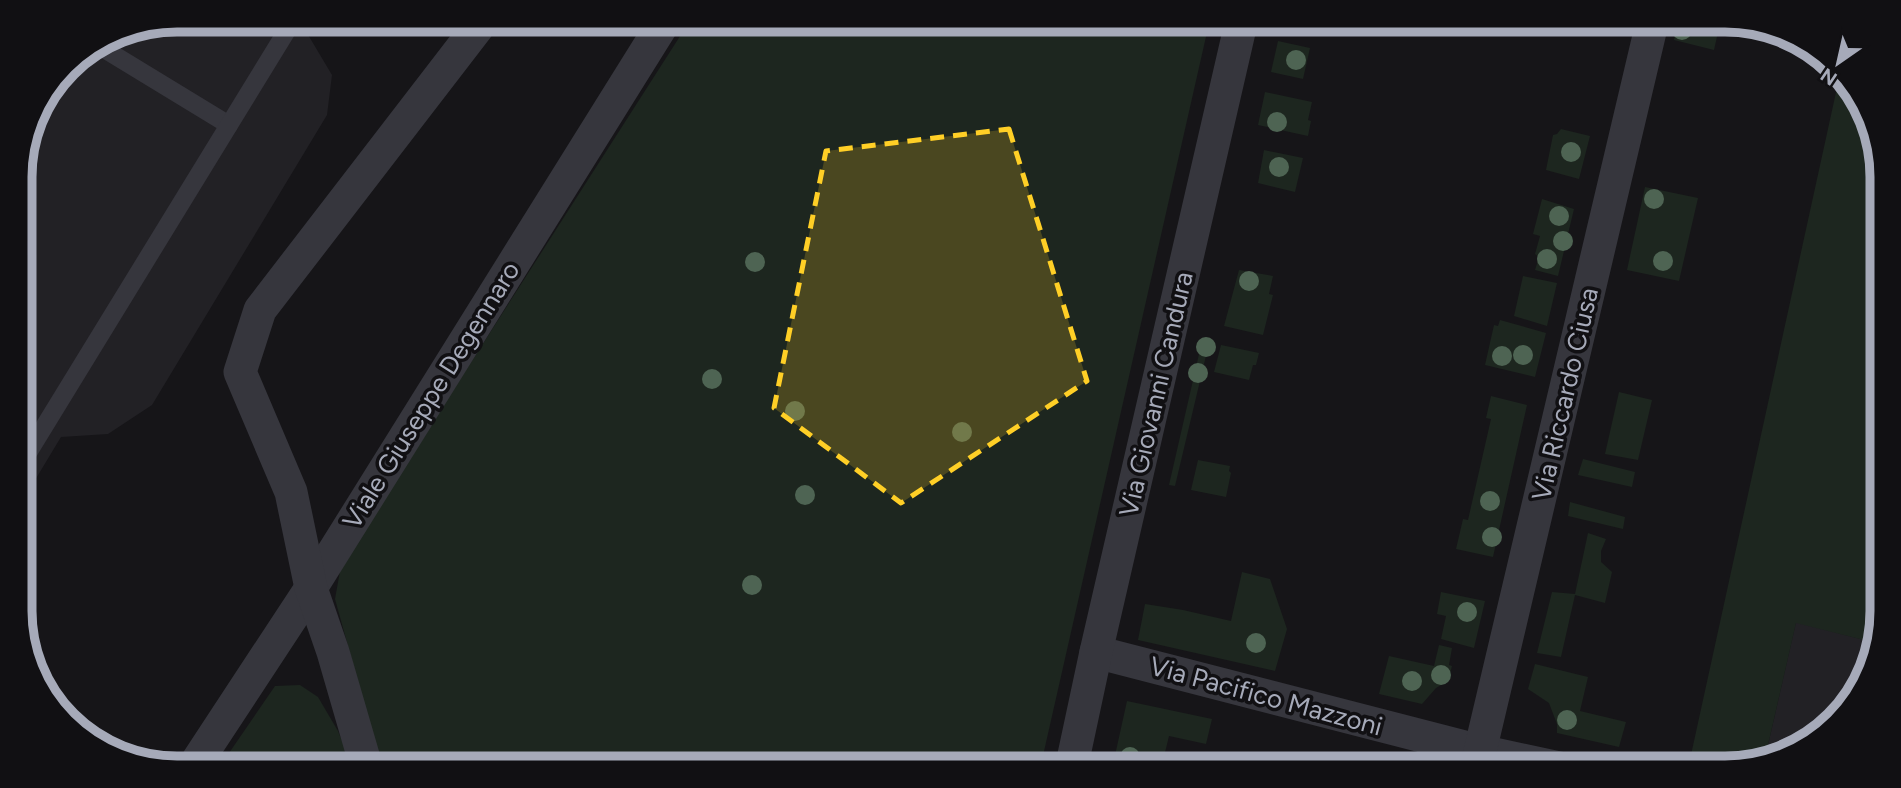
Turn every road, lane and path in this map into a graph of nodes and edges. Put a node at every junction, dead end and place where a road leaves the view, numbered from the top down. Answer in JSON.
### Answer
{"nodes":[{"id":1,"x":286,"y":32,"type":"edge"},
{"id":2,"x":474,"y":32,"type":"edge"},
{"id":3,"x":658,"y":32,"type":"edge"},
{"id":4,"x":1239,"y":32,"type":"edge"},
{"id":5,"x":1650,"y":32,"type":"edge"},
{"id":6,"x":106,"y":50,"type":"edge"},
{"id":7,"x":229,"y":125,"type":"junction"},
{"id":8,"x":32,"y":446,"type":"edge"},
{"id":9,"x":311,"y":588,"type":"junction"},
{"id":10,"x":1096,"y":652,"type":"junction"},
{"id":11,"x":1074,"y":756,"type":"edge"},
{"id":12,"x":1464,"y":756,"type":"edge"},
{"id":13,"x":1479,"y":756,"type":"edge"},
{"id":14,"x":200,"y":757,"type":"edge"},
{"id":15,"x":363,"y":757,"type":"edge"}],
"edges":[{"from":1,"to":7,"type":"lane"},
{"from":2,"to":9,"type":"street"},
{"from":3,"to":9,"type":"street","name":"Viale Giuseppe Degennaro"},
{"from":4,"to":10,"type":"street","name":"Via Giovanni Candura"},
{"from":5,"to":13,"type":"street","name":"Via Riccardo Ciusa"},
{"from":6,"to":7,"type":"lane"},
{"from":7,"to":8,"type":"lane"},
{"from":9,"to":14,"type":"street","name":"Viale Giuseppe Degennaro"},
{"from":9,"to":15,"type":"street"},
{"from":10,"to":11,"type":"street","name":"Via Giovanni Candura"},
{"from":10,"to":12,"type":"street","name":"Via Pacifico Mazzoni"}]}
